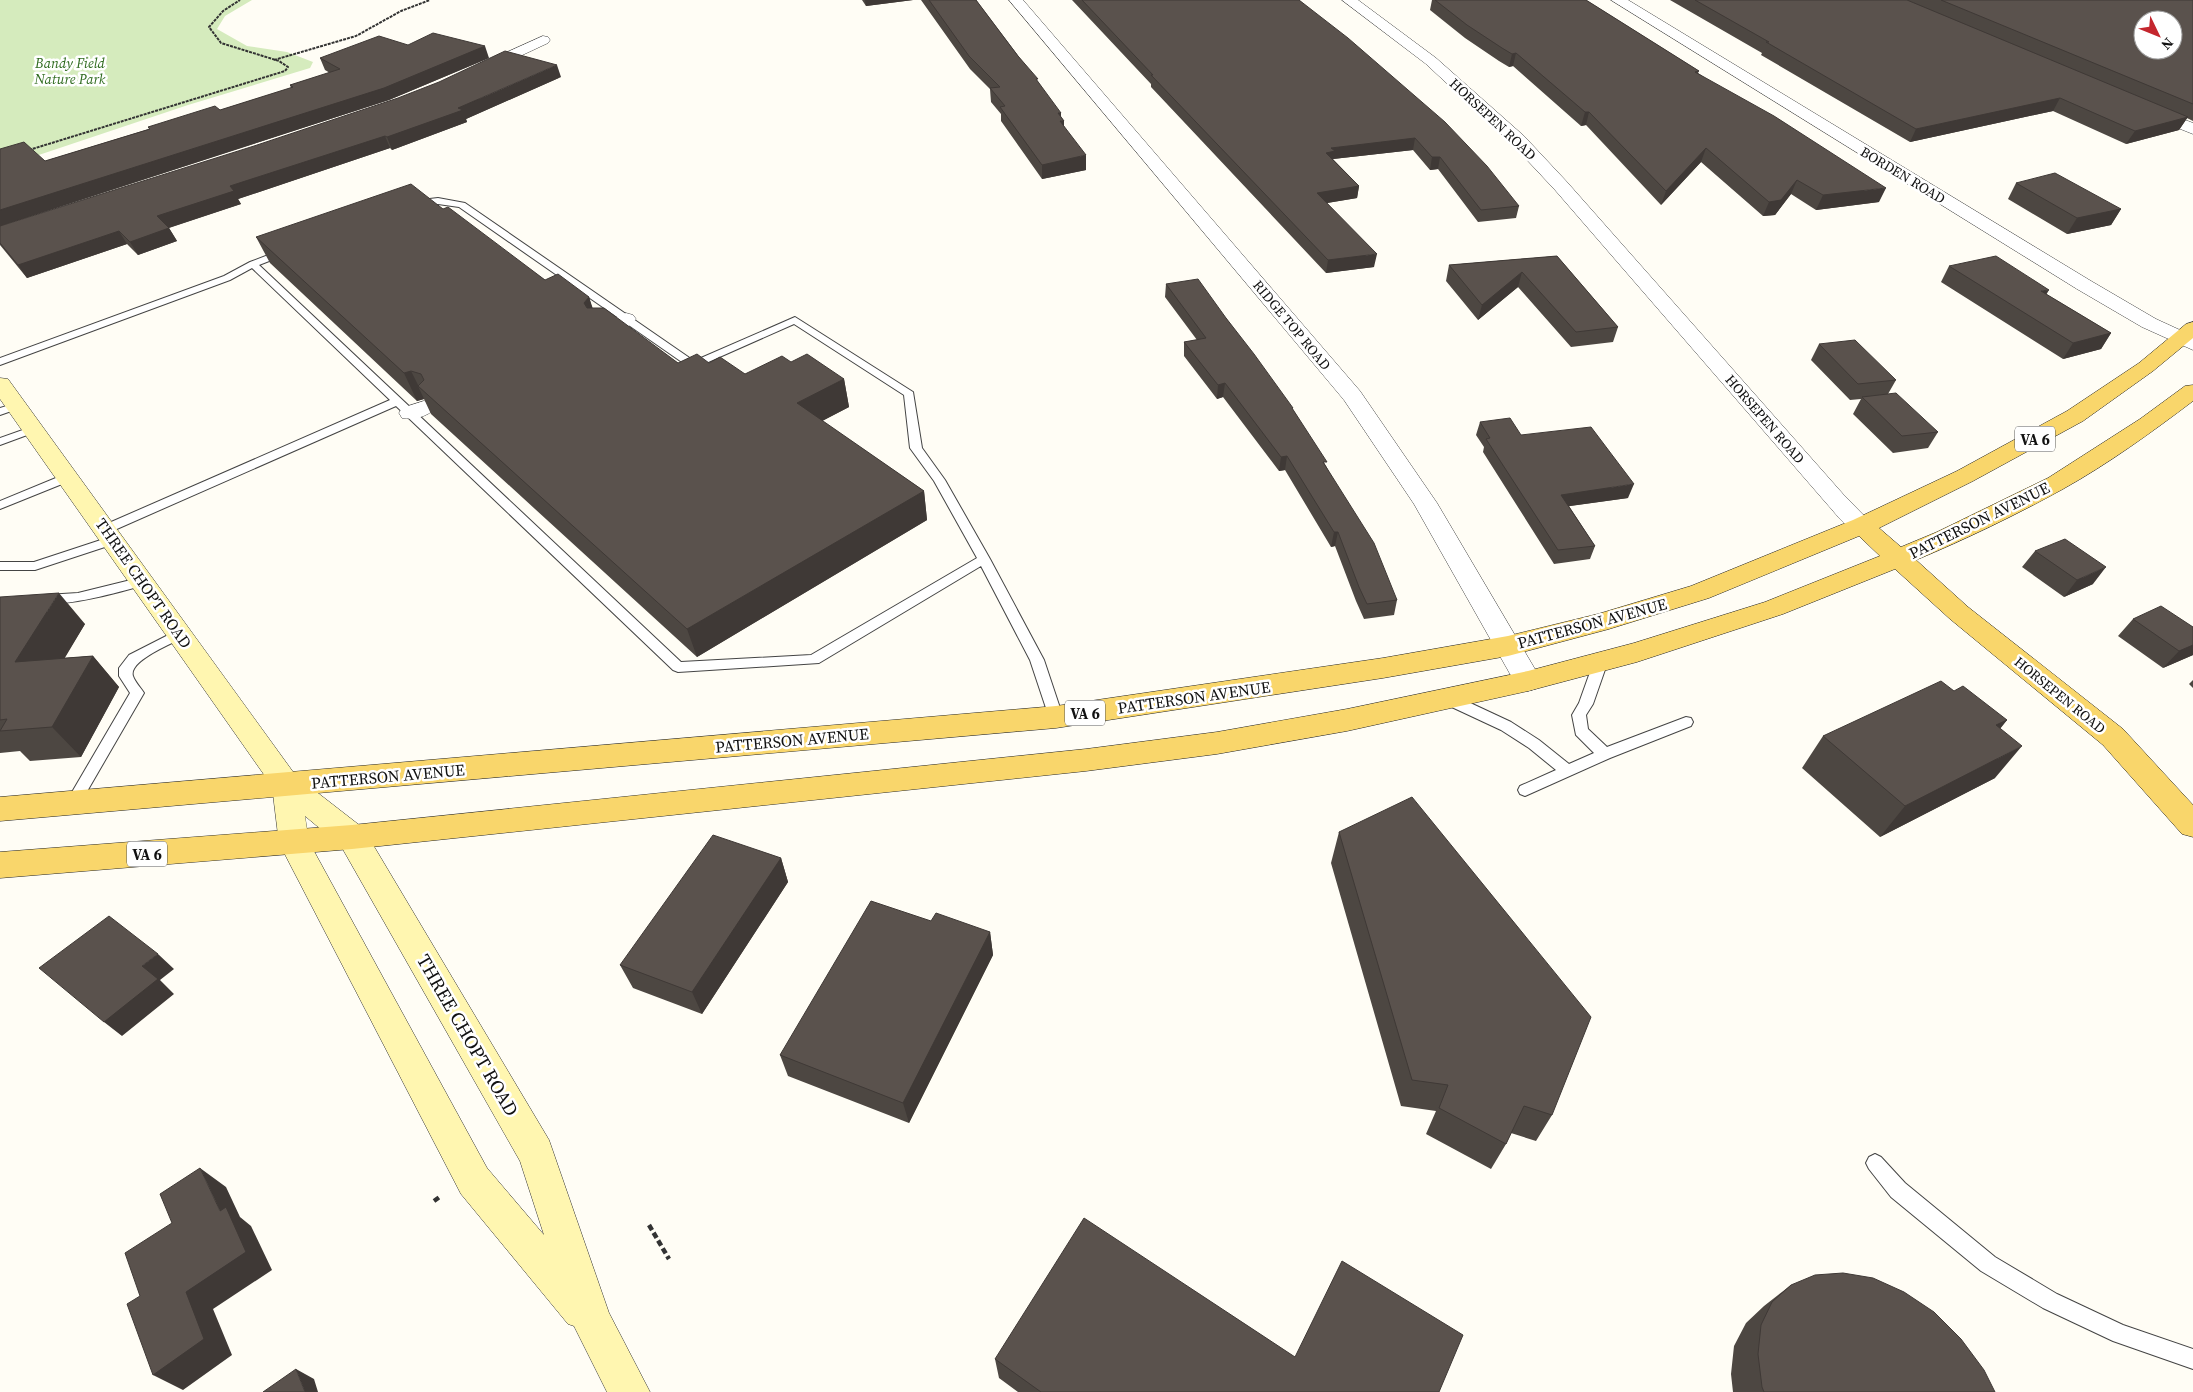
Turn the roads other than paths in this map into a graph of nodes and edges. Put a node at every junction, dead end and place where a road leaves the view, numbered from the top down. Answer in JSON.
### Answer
{"nodes":[{"id":1,"x":1016,"y":0,"type":"edge"},
{"id":2,"x":1349,"y":0,"type":"edge"},
{"id":3,"x":1618,"y":0,"type":"edge"},
{"id":4,"x":543,"y":40,"type":"dead end"},
{"id":5,"x":463,"y":77,"type":"edge"},
{"id":6,"x":2138,"y":106,"type":"edge"},
{"id":7,"x":2193,"y":130,"type":"edge"},
{"id":8,"x":406,"y":206,"type":"edge"},
{"id":9,"x":294,"y":248,"type":"edge"},
{"id":10,"x":253,"y":264,"type":"junction"},
{"id":11,"x":626,"y":319,"type":"junction"},
{"id":12,"x":605,"y":330,"type":"edge"},
{"id":13,"x":2189,"y":337,"type":"edge"},
{"id":14,"x":0,"y":362,"type":"edge"},
{"id":15,"x":0,"y":384,"type":"edge"},
{"id":16,"x":2193,"y":391,"type":"edge"},
{"id":17,"x":410,"y":407,"type":"junction"},
{"id":18,"x":8,"y":409,"type":"edge"},
{"id":19,"x":34,"y":429,"type":"junction"},
{"id":20,"x":0,"y":442,"type":"edge"},
{"id":21,"x":68,"y":477,"type":"junction"},
{"id":22,"x":0,"y":504,"type":"edge"},
{"id":23,"x":1862,"y":526,"type":"junction"},
{"id":24,"x":110,"y":534,"type":"junction"},
{"id":25,"x":984,"y":559,"type":"junction"},
{"id":26,"x":1898,"y":559,"type":"junction"},
{"id":27,"x":0,"y":566,"type":"edge"},
{"id":28,"x":143,"y":581,"type":"junction"},
{"id":29,"x":29,"y":600,"type":"edge"},
{"id":30,"x":180,"y":634,"type":"junction"},
{"id":31,"x":1508,"y":646,"type":"junction"},
{"id":32,"x":1601,"y":661,"type":"junction"},
{"id":33,"x":1528,"y":680,"type":"junction"},
{"id":34,"x":1446,"y":698,"type":"junction"},
{"id":35,"x":1056,"y":717,"type":"junction"},
{"id":36,"x":1686,"y":722,"type":"dead end"},
{"id":37,"x":1605,"y":754,"type":"junction"},
{"id":38,"x":1567,"y":771,"type":"junction"},
{"id":39,"x":286,"y":784,"type":"junction"},
{"id":40,"x":1525,"y":790,"type":"dead end"},
{"id":41,"x":73,"y":803,"type":"junction"},
{"id":42,"x":0,"y":809,"type":"edge"},
{"id":43,"x":2193,"y":825,"type":"edge"},
{"id":44,"x":352,"y":837,"type":"junction"},
{"id":45,"x":294,"y":842,"type":"junction"},
{"id":46,"x":0,"y":865,"type":"edge"},
{"id":47,"x":1875,"y":1163,"type":"dead end"},
{"id":48,"x":592,"y":1322,"type":"junction"},
{"id":49,"x":2193,"y":1359,"type":"edge"},
{"id":50,"x":629,"y":1392,"type":"edge"}],
"edges":[{"from":1,"to":31,"type":"street","name":"RIDGE TOP ROAD"},
{"from":2,"to":23,"type":"street","name":"HORSEPEN ROAD"},
{"from":3,"to":13,"type":"street","name":"BORDEN ROAD"},
{"from":4,"to":5,"type":"street"},
{"from":6,"to":7,"type":"street"},
{"from":8,"to":11,"type":"lane"},
{"from":9,"to":10,"type":"lane"},
{"from":10,"to":14,"type":"lane"},
{"from":10,"to":17,"type":"lane"},
{"from":11,"to":12,"type":"street"},
{"from":11,"to":25,"type":"lane"},
{"from":13,"to":23,"type":"main road","name":"PATTERSON AVENUE","number":"VA 6"},
{"from":15,"to":18,"type":"main road","name":"THREE CHOPT ROAD"},
{"from":16,"to":26,"type":"main road","name":"PATTERSON AVENUE","number":"VA 6"},
{"from":17,"to":24,"type":"lane"},
{"from":17,"to":25,"type":"lane"},
{"from":18,"to":19,"type":"main road","name":"THREE CHOPT ROAD"},
{"from":19,"to":20,"type":"lane"},
{"from":19,"to":21,"type":"main road","name":"THREE CHOPT ROAD"},
{"from":21,"to":22,"type":"lane"},
{"from":21,"to":24,"type":"main road","name":"THREE CHOPT ROAD"},
{"from":23,"to":26,"type":"main road","name":"HORSEPEN ROAD"},
{"from":23,"to":31,"type":"main road","name":"PATTERSON AVENUE","number":"VA 6"},
{"from":24,"to":27,"type":"lane"},
{"from":24,"to":28,"type":"main road","name":"THREE CHOPT ROAD"},
{"from":25,"to":35,"type":"lane"},
{"from":26,"to":32,"type":"main road","name":"PATTERSON AVENUE","number":"VA 6"},
{"from":26,"to":43,"type":"main road","name":"HORSEPEN ROAD"},
{"from":28,"to":29,"type":"lane"},
{"from":28,"to":30,"type":"main road","name":"THREE CHOPT ROAD"},
{"from":30,"to":39,"type":"main road","name":"THREE CHOPT ROAD"},
{"from":30,"to":41,"type":"lane"},
{"from":31,"to":33,"type":"street","name":"RIDGE TOP ROAD"},
{"from":31,"to":35,"type":"main road","name":"PATTERSON AVENUE","number":"VA 6"},
{"from":32,"to":33,"type":"main road","name":"PATTERSON AVENUE","number":"VA 6"},
{"from":32,"to":37,"type":"lane"},
{"from":33,"to":34,"type":"main road","name":"PATTERSON AVENUE","number":"VA 6"},
{"from":34,"to":38,"type":"lane"},
{"from":34,"to":44,"type":"main road","name":"PATTERSON AVENUE","number":"VA 6"},
{"from":35,"to":39,"type":"main road","name":"PATTERSON AVENUE","number":"VA 6"},
{"from":36,"to":37,"type":"lane"},
{"from":37,"to":38,"type":"lane"},
{"from":38,"to":40,"type":"lane"},
{"from":39,"to":41,"type":"main road","name":"PATTERSON AVENUE","number":"VA 6"},
{"from":39,"to":44,"type":"main road","name":"THREE CHOPT ROAD"},
{"from":39,"to":45,"type":"main road","name":"THREE CHOPT ROAD"},
{"from":41,"to":42,"type":"main road","name":"PATTERSON AVENUE","number":"VA 6"},
{"from":44,"to":45,"type":"main road","name":"PATTERSON AVENUE","number":"VA 6"},
{"from":44,"to":48,"type":"main road","name":"THREE CHOPT ROAD"},
{"from":45,"to":46,"type":"main road","name":"PATTERSON AVENUE","number":"VA 6"},
{"from":45,"to":48,"type":"main road","name":"THREE CHOPT ROAD"},
{"from":47,"to":49,"type":"lane"},
{"from":48,"to":50,"type":"main road","name":"THREE CHOPT ROAD"}]}
